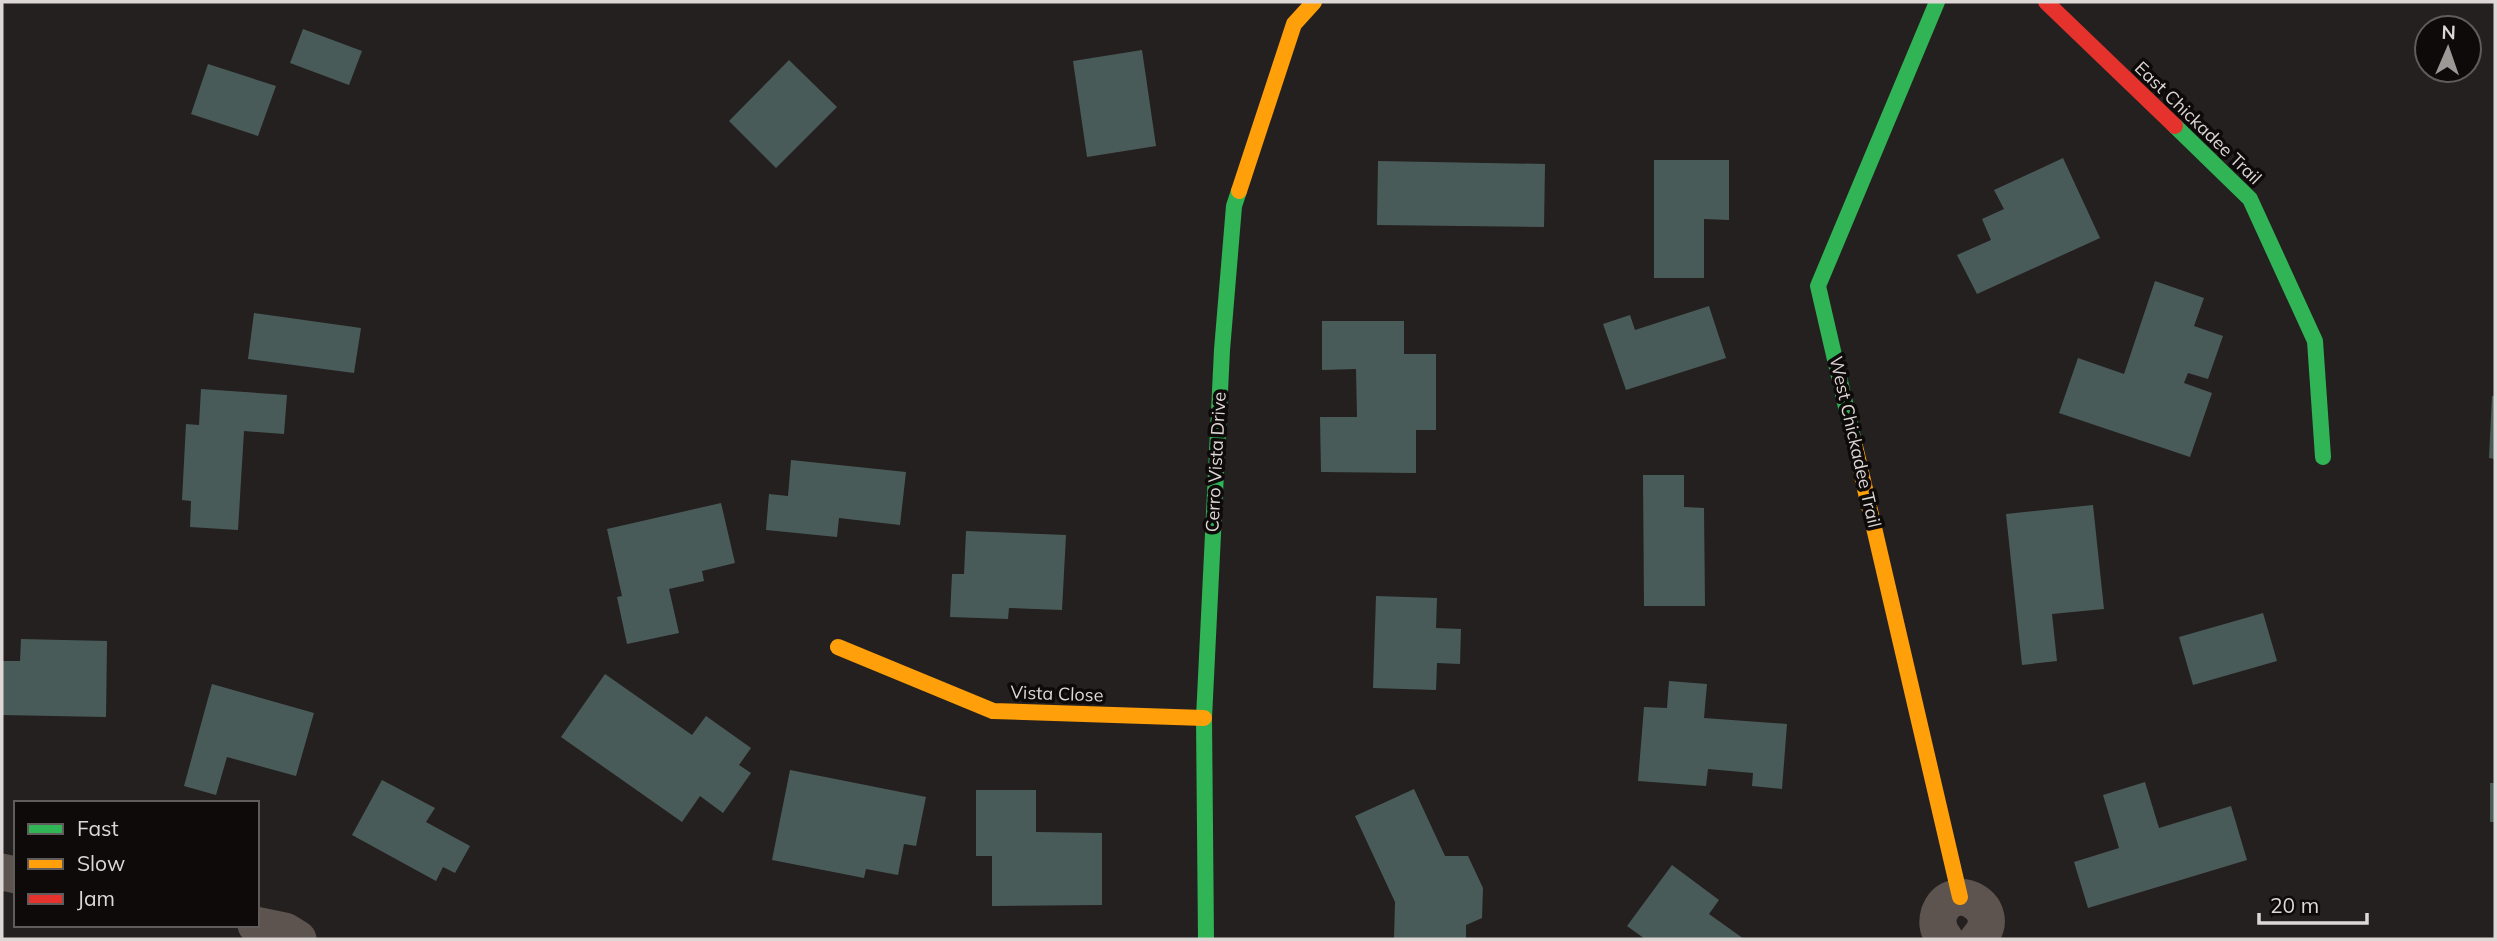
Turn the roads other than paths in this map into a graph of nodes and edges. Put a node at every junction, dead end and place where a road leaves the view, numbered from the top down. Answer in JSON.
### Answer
{"nodes":[{"id":1,"x":1314,"y":2,"type":"edge"},
{"id":2,"x":1937,"y":2,"type":"edge"},
{"id":3,"x":2046,"y":2,"type":"edge"},
{"id":4,"x":2323,"y":457,"type":"dead end"},
{"id":5,"x":838,"y":647,"type":"dead end"},
{"id":6,"x":1204,"y":718,"type":"junction"},
{"id":7,"x":1960,"y":897,"type":"junction"},
{"id":8,"x":259,"y":926,"type":"edge"},
{"id":9,"x":298,"y":939,"type":"edge"},
{"id":10,"x":1206,"y":939,"type":"edge"},
{"id":11,"x":1945,"y":939,"type":"edge"},
{"id":12,"x":1978,"y":939,"type":"edge"}],
"edges":[{"from":1,"to":6,"type":"street","name":"Cerro Vista Drive"},
{"from":2,"to":7,"type":"street","name":"West Chickadee Trail"},
{"from":3,"to":4,"type":"street","name":"East Chickadee Trail"},
{"from":5,"to":6,"type":"street","name":"Vista Close"},
{"from":6,"to":10,"type":"street","name":"Cerro Vista Drive"},
{"from":7,"to":11,"type":"street"},
{"from":7,"to":12,"type":"street"},
{"from":8,"to":9,"type":"street"}]}
